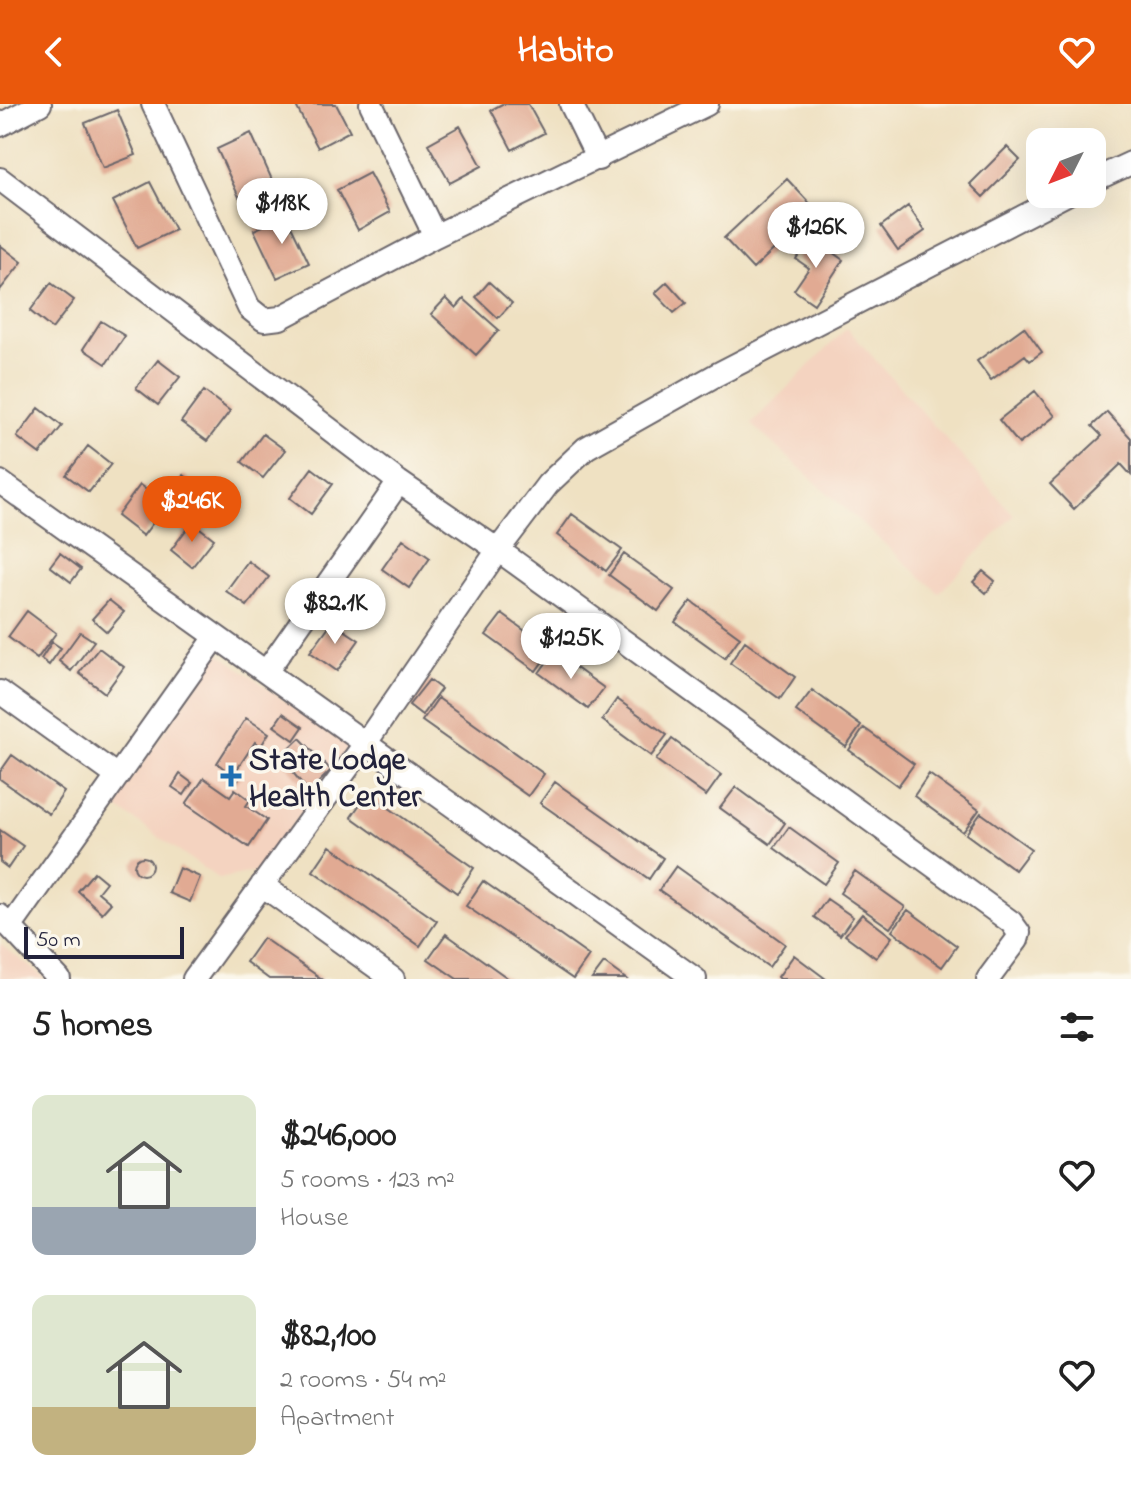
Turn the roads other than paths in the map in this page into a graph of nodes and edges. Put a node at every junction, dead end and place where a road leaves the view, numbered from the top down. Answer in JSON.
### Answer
{"nodes":[{"id":1,"x":40,"y":104,"type":"edge"},
{"id":2,"x":153,"y":104,"type":"edge"},
{"id":3,"x":371,"y":104,"type":"edge"},
{"id":4,"x":571,"y":104,"type":"edge"},
{"id":5,"x":707,"y":104,"type":"edge"},
{"id":6,"x":0,"y":125,"type":"edge"},
{"id":7,"x":598,"y":159,"type":"junction"},
{"id":8,"x":1131,"y":163,"type":"edge"},
{"id":9,"x":1106,"y":175,"type":"edge"},
{"id":10,"x":0,"y":179,"type":"edge"},
{"id":11,"x":1040,"y":208,"type":"edge"},
{"id":12,"x":435,"y":236,"type":"junction"},
{"id":13,"x":0,"y":482,"type":"edge"},
{"id":14,"x":399,"y":482,"type":"junction"},
{"id":15,"x":498,"y":550,"type":"junction"},
{"id":16,"x":216,"y":637,"type":"junction"},
{"id":17,"x":266,"y":672,"type":"junction"},
{"id":18,"x":0,"y":692,"type":"edge"},
{"id":19,"x":365,"y":744,"type":"junction"},
{"id":20,"x":117,"y":776,"type":"junction"},
{"id":21,"x":262,"y":885,"type":"junction"},
{"id":22,"x":6,"y":921,"type":"edge"},
{"id":23,"x":59,"y":979,"type":"edge"},
{"id":24,"x":194,"y":979,"type":"edge"},
{"id":25,"x":393,"y":979,"type":"edge"},
{"id":26,"x":695,"y":979,"type":"edge"},
{"id":27,"x":988,"y":979,"type":"edge"}],
"edges":[{"from":1,"to":6,"type":"street"},
{"from":2,"to":12,"type":"street"},
{"from":3,"to":12,"type":"street"},
{"from":4,"to":7,"type":"street"},
{"from":5,"to":7,"type":"street"},
{"from":7,"to":12,"type":"street"},
{"from":8,"to":9,"type":"street"},
{"from":10,"to":14,"type":"street"},
{"from":11,"to":15,"type":"street"},
{"from":13,"to":16,"type":"street"},
{"from":14,"to":15,"type":"street"},
{"from":14,"to":17,"type":"street"},
{"from":15,"to":19,"type":"street"},
{"from":15,"to":27,"type":"street"},
{"from":16,"to":17,"type":"street"},
{"from":16,"to":20,"type":"street"},
{"from":17,"to":19,"type":"street"},
{"from":18,"to":20,"type":"street"},
{"from":19,"to":21,"type":"street"},
{"from":19,"to":26,"type":"street"},
{"from":20,"to":22,"type":"street"},
{"from":21,"to":24,"type":"street"},
{"from":21,"to":25,"type":"street"},
{"from":22,"to":23,"type":"street"}]}
